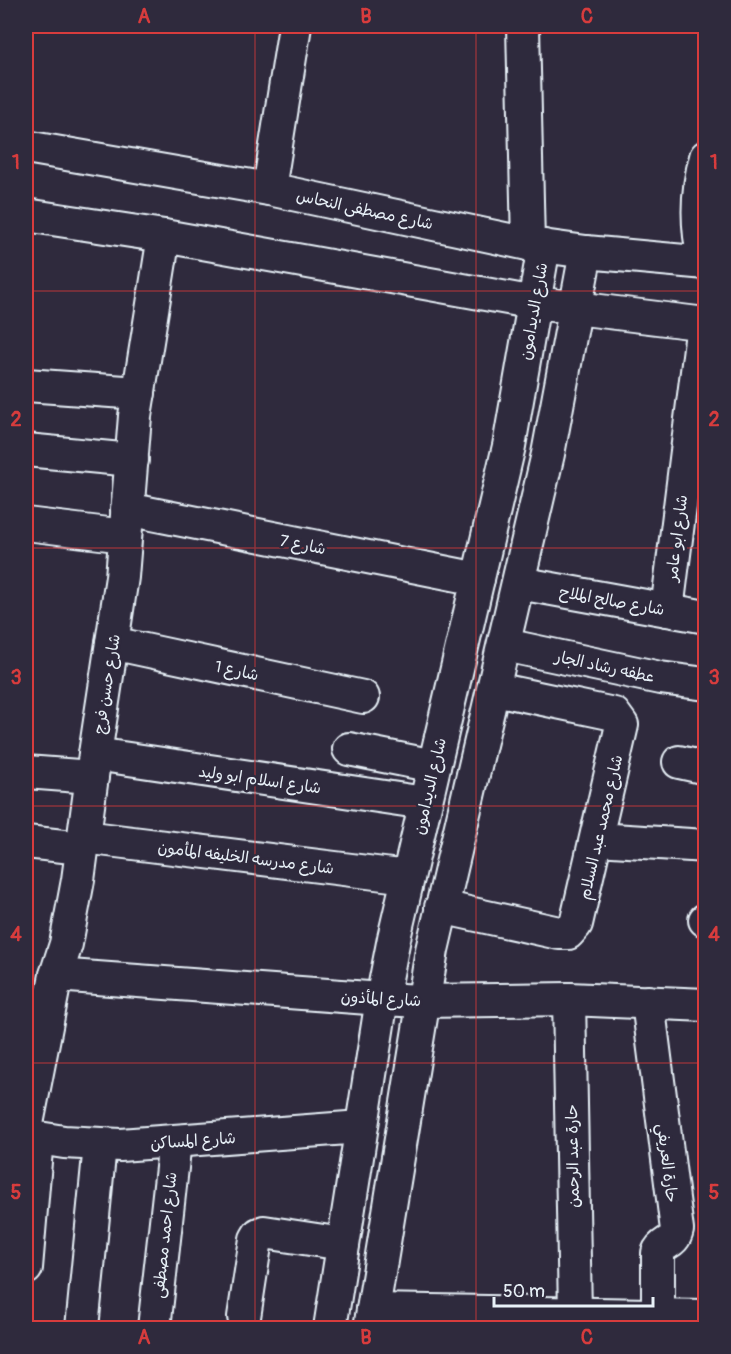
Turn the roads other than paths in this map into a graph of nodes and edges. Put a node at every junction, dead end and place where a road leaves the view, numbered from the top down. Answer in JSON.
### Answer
{"nodes":[{"id":1,"x":295,"y":26,"type":"edge"},
{"id":2,"x":523,"y":26,"type":"edge"},
{"id":3,"x":26,"y":147,"type":"edge"},
{"id":4,"x":705,"y":157,"type":"edge"},
{"id":5,"x":269,"y":189,"type":"junction"},
{"id":6,"x":26,"y":215,"type":"edge"},
{"id":7,"x":164,"y":236,"type":"junction"},
{"id":8,"x":536,"y":245,"type":"junction"},
{"id":9,"x":586,"y":252,"type":"junction"},
{"id":10,"x":705,"y":263,"type":"edge"},
{"id":11,"x":535,"y":303,"type":"junction"},
{"id":12,"x":577,"y":308,"type":"junction"},
{"id":13,"x":704,"y":324,"type":"edge"},
{"id":14,"x":26,"y":385,"type":"edge"},
{"id":15,"x":139,"y":393,"type":"junction"},
{"id":16,"x":26,"y":450,"type":"edge"},
{"id":17,"x":132,"y":460,"type":"junction"},
{"id":18,"x":126,"y":523,"type":"junction"},
{"id":19,"x":26,"y":524,"type":"edge"},
{"id":20,"x":478,"y":579,"type":"junction"},
{"id":21,"x":519,"y":582,"type":"junction"},
{"id":22,"x":667,"y":610,"type":"junction"},
{"id":23,"x":705,"y":617,"type":"edge"},
{"id":24,"x":112,"y":643,"type":"junction"},
{"id":25,"x":505,"y":645,"type":"junction"},
{"id":26,"x":705,"y":684,"type":"edge"},
{"id":27,"x":495,"y":689,"type":"junction"},
{"id":28,"x":363,"y":697,"type":"dead end"},
{"id":29,"x":349,"y":749,"type":"dead end"},
{"id":30,"x":93,"y":765,"type":"junction"},
{"id":31,"x":434,"y":766,"type":"junction"},
{"id":32,"x":26,"y":772,"type":"edge"},
{"id":33,"x":425,"y":803,"type":"junction"},
{"id":34,"x":597,"y":839,"type":"junction"},
{"id":35,"x":26,"y":842,"type":"edge"},
{"id":36,"x":83,"y":842,"type":"junction"},
{"id":37,"x":705,"y":846,"type":"edge"},
{"id":38,"x":408,"y":877,"type":"junction"},
{"id":39,"x":441,"y":907,"type":"junction"},
{"id":40,"x":56,"y":975,"type":"junction"},
{"id":41,"x":382,"y":999,"type":"junction"},
{"id":42,"x":569,"y":999,"type":"junction"},
{"id":43,"x":422,"y":1000,"type":"junction"},
{"id":44,"x":648,"y":1002,"type":"junction"},
{"id":45,"x":705,"y":1005,"type":"edge"},
{"id":46,"x":361,"y":1127,"type":"junction"},
{"id":47,"x":29,"y":1134,"type":"edge"},
{"id":48,"x":175,"y":1141,"type":"junction"},
{"id":49,"x":100,"y":1145,"type":"junction"},
{"id":50,"x":343,"y":1244,"type":"junction"},
{"id":51,"x":26,"y":1268,"type":"edge"},
{"id":52,"x":575,"y":1313,"type":"junction"},
{"id":53,"x":705,"y":1316,"type":"edge"},
{"id":54,"x":244,"y":1317,"type":"dead end"},
{"id":55,"x":372,"y":1319,"type":"edge"},
{"id":56,"x":638,"y":1320,"type":"edge"},
{"id":57,"x":544,"y":1321,"type":"edge"},
{"id":58,"x":82,"y":1329,"type":"edge"},
{"id":59,"x":154,"y":1329,"type":"edge"},
{"id":60,"x":330,"y":1329,"type":"edge"}],
"edges":[{"from":1,"to":5,"type":"street"},
{"from":2,"to":8,"type":"street","name":"شارع الديدامون"},
{"from":3,"to":5,"type":"street","name":"شارع مصطفى النحاس"},
{"from":4,"to":10,"type":"street"},
{"from":5,"to":8,"type":"street","name":"شارع مصطفى النحاس"},
{"from":6,"to":7,"type":"street"},
{"from":7,"to":11,"type":"street"},
{"from":7,"to":15,"type":"street","name":"شارع حسن فرج"},
{"from":8,"to":9,"type":"street","name":"شارع مصطفى النحاس"},
{"from":8,"to":11,"type":"street","name":"شارع الديدامون"},
{"from":9,"to":10,"type":"street","name":"شارع مصطفى النحاس"},
{"from":9,"to":12,"type":"street"},
{"from":11,"to":12,"type":"street"},
{"from":11,"to":20,"type":"street","name":"شارع الديدامون"},
{"from":12,"to":13,"type":"street"},
{"from":12,"to":21,"type":"street"},
{"from":13,"to":22,"type":"street","name":"شارع ابو عامر"},
{"from":14,"to":15,"type":"street"},
{"from":15,"to":17,"type":"street","name":"شارع حسن فرج"},
{"from":16,"to":17,"type":"street"},
{"from":17,"to":18,"type":"street","name":"شارع حسن فرج"},
{"from":18,"to":19,"type":"street","name":"شارع 7"},
{"from":18,"to":20,"type":"street","name":"شارع 7"},
{"from":18,"to":24,"type":"street","name":"شارع حسن فرج"},
{"from":20,"to":31,"type":"street","name":"شارع الديدامون"},
{"from":21,"to":22,"type":"street","name":"شارع صالح الملاح"},
{"from":21,"to":25,"type":"street"},
{"from":22,"to":23,"type":"street","name":"شارع صالح الملاح"},
{"from":24,"to":28,"type":"street","name":"شارع 1"},
{"from":24,"to":30,"type":"street","name":"شارع حسن فرج"},
{"from":25,"to":26,"type":"street","name":"عطفه رشاد الجار"},
{"from":25,"to":27,"type":"street"},
{"from":27,"to":34,"type":"street","name":"شارع محمد عبد السلام"},
{"from":27,"to":39,"type":"street"},
{"from":29,"to":31,"type":"street"},
{"from":30,"to":32,"type":"street","name":"شارع اسلام ابو وليد"},
{"from":30,"to":33,"type":"street","name":"شارع اسلام ابو وليد"},
{"from":30,"to":36,"type":"street","name":"شارع حسن فرج"},
{"from":31,"to":33,"type":"street","name":"شارع الديدامون"},
{"from":33,"to":38,"type":"street","name":"شارع الديدامون"},
{"from":34,"to":37,"type":"street"},
{"from":34,"to":39,"type":"street","name":"شارع محمد عبد السلام"},
{"from":35,"to":36,"type":"street","name":"شارع مدرسه الخليفه المأمون"},
{"from":36,"to":38,"type":"street","name":"شارع مدرسه الخليفه المأمون"},
{"from":36,"to":40,"type":"street","name":"شارع حسن فرج"},
{"from":38,"to":41,"type":"street","name":"شارع الديدامون"},
{"from":39,"to":43,"type":"street"},
{"from":40,"to":41,"type":"street","name":"شارع المأذون"},
{"from":40,"to":47,"type":"street","name":"شارع حسن فرج"},
{"from":41,"to":43,"type":"street","name":"شارع المأذون"},
{"from":41,"to":46,"type":"street","name":"شارع الديدامون"},
{"from":42,"to":43,"type":"street","name":"شارع المأذون"},
{"from":42,"to":44,"type":"street","name":"شارع المأذون"},
{"from":42,"to":52,"type":"street","name":"حارة عبد الرحمن"},
{"from":43,"to":55,"type":"street"},
{"from":44,"to":45,"type":"street","name":"شارع المأذون"},
{"from":44,"to":56,"type":"street","name":"حارة العريفي"},
{"from":46,"to":48,"type":"street","name":"شارع المساكن"},
{"from":46,"to":50,"type":"street","name":"شارع الديدامون"},
{"from":47,"to":49,"type":"street","name":"شارع المساكن"},
{"from":47,"to":51,"type":"street","name":"شارع حسن فرج"},
{"from":48,"to":49,"type":"street","name":"شارع المساكن"},
{"from":48,"to":59,"type":"street","name":"شارع احمد مصطفى"},
{"from":49,"to":58,"type":"street"},
{"from":50,"to":54,"type":"street"},
{"from":50,"to":60,"type":"street","name":"شارع الديدامون"},
{"from":52,"to":56,"type":"street"},
{"from":52,"to":57,"type":"street"},
{"from":53,"to":56,"type":"street"},
{"from":55,"to":57,"type":"street"}]}
